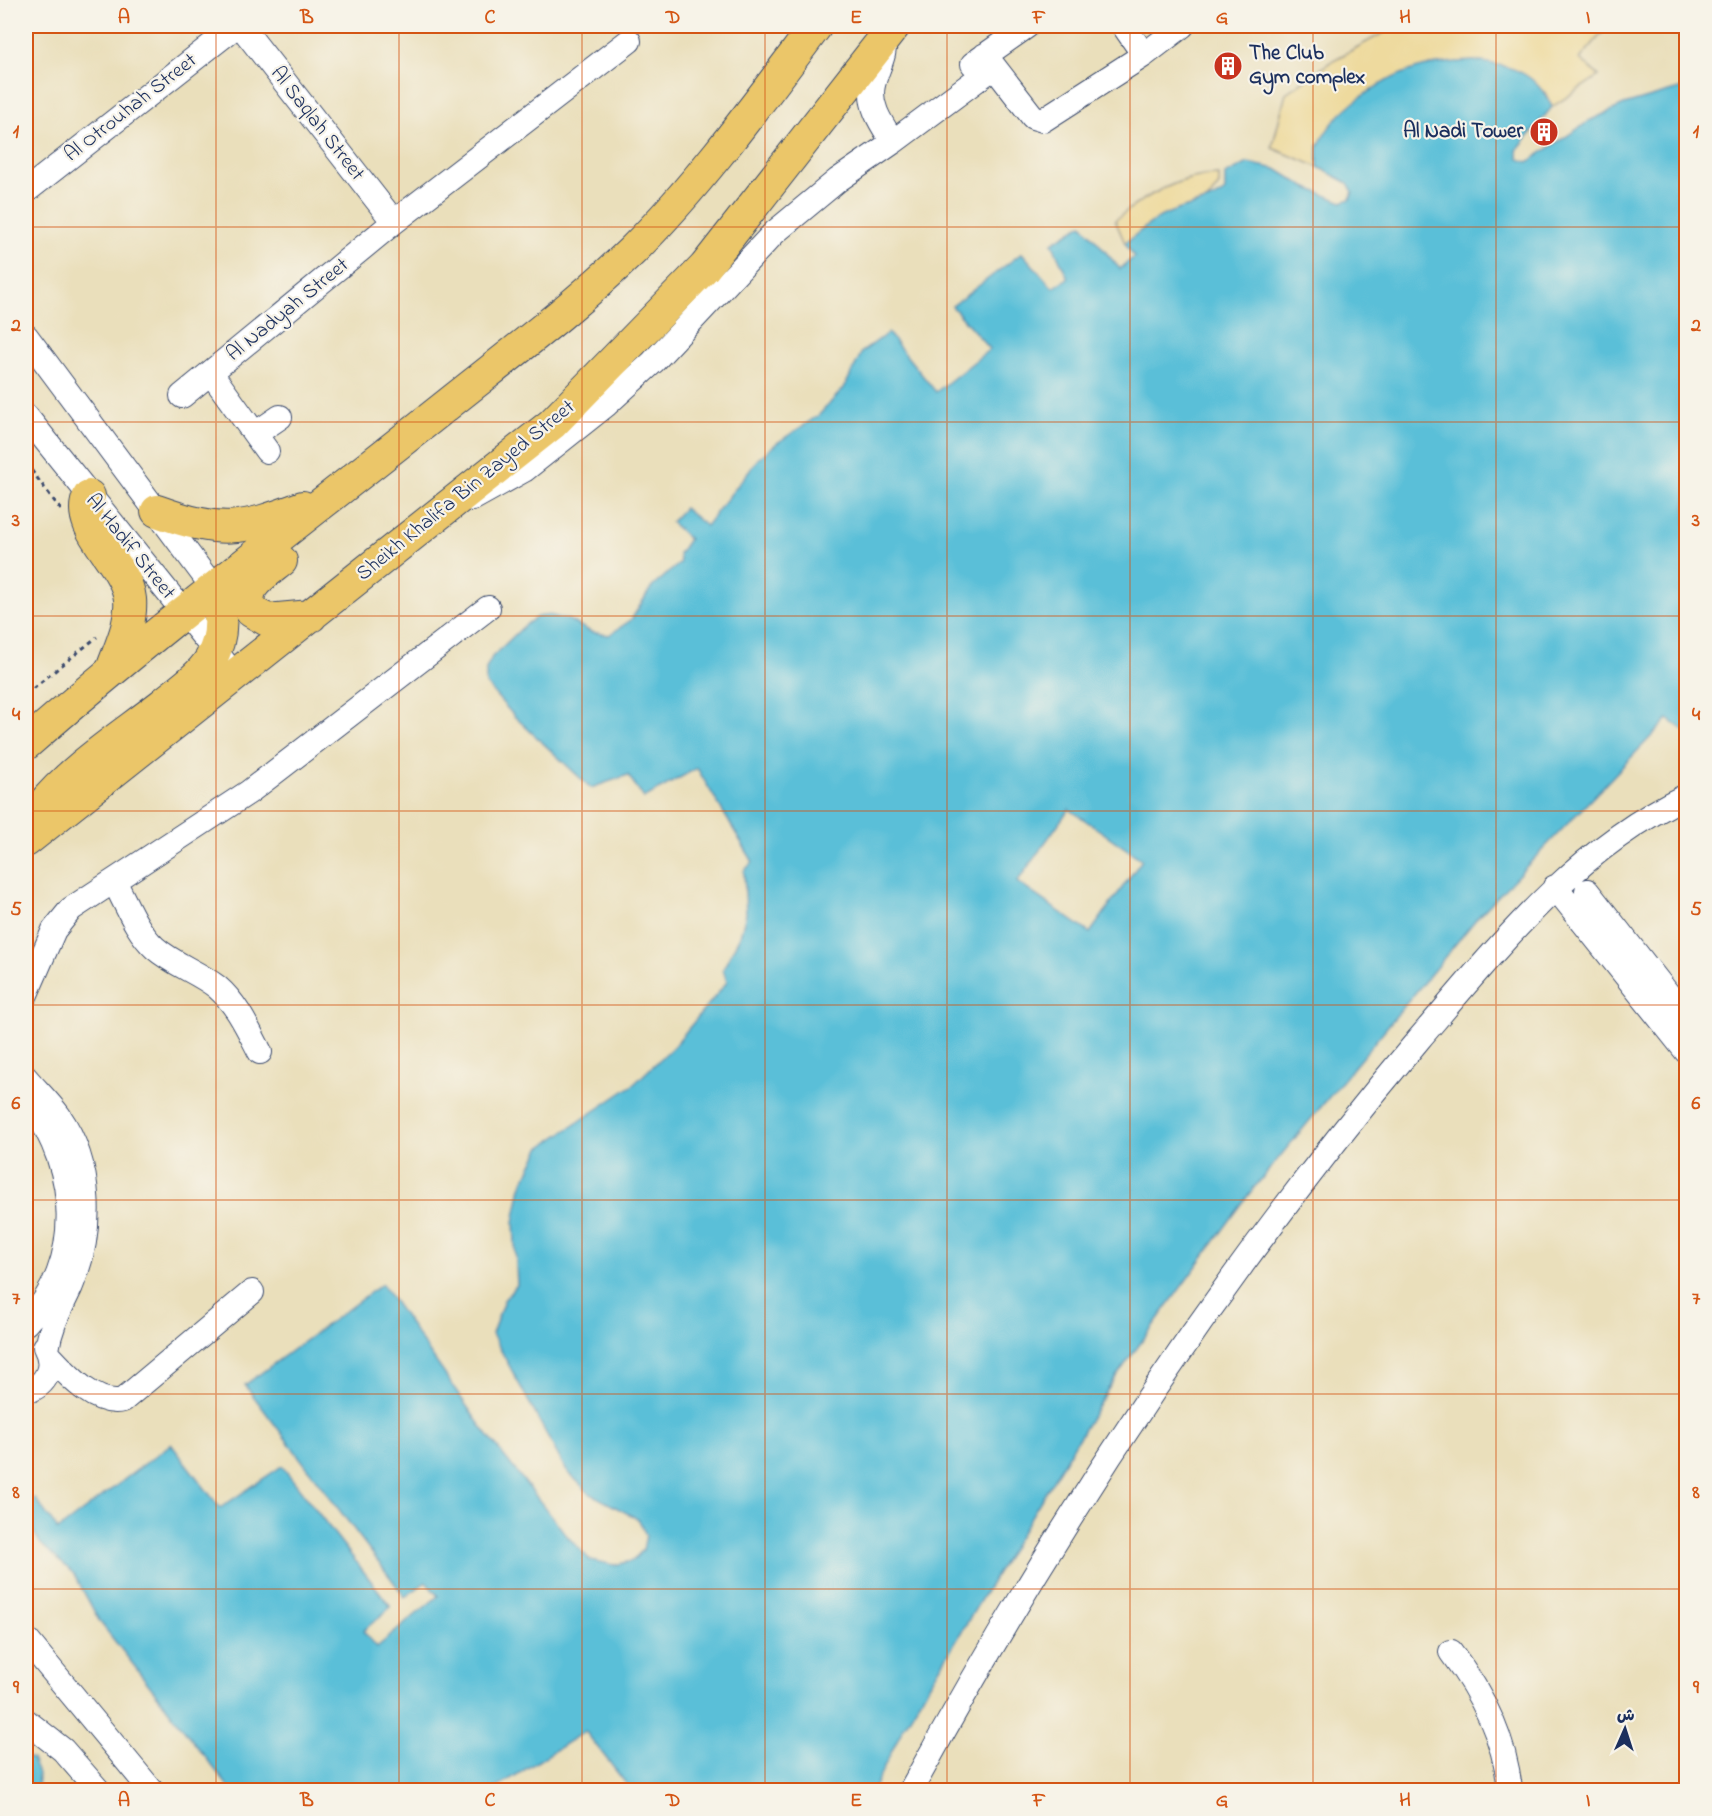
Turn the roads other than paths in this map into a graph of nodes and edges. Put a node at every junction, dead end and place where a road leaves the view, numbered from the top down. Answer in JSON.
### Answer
{"nodes":[{"id":1,"x":236,"y":26,"type":"edge"},
{"id":2,"x":241,"y":26,"type":"edge"},
{"id":3,"x":816,"y":26,"type":"edge"},
{"id":4,"x":1027,"y":26,"type":"edge"},
{"id":5,"x":1124,"y":26,"type":"edge"},
{"id":6,"x":1182,"y":26,"type":"edge"},
{"id":7,"x":889,"y":32,"type":"edge"},
{"id":8,"x":629,"y":41,"type":"dead end"},
{"id":9,"x":1144,"y":55,"type":"junction"},
{"id":10,"x":989,"y":61,"type":"junction"},
{"id":11,"x":890,"y":137,"type":"junction"},
{"id":12,"x":26,"y":191,"type":"edge"},
{"id":13,"x":394,"y":222,"type":"junction"},
{"id":14,"x":26,"y":336,"type":"edge"},
{"id":15,"x":211,"y":373,"type":"junction"},
{"id":16,"x":182,"y":396,"type":"dead end"},
{"id":17,"x":444,"y":408,"type":"junction"},
{"id":18,"x":26,"y":416,"type":"edge"},
{"id":19,"x":280,"y":417,"type":"dead end"},
{"id":20,"x":89,"y":496,"type":"junction"},
{"id":21,"x":332,"y":496,"type":"junction"},
{"id":22,"x":447,"y":507,"type":"junction"},
{"id":23,"x":157,"y":511,"type":"junction"},
{"id":24,"x":215,"y":590,"type":"junction"},
{"id":25,"x":488,"y":608,"type":"dead end"},
{"id":26,"x":184,"y":614,"type":"junction"},
{"id":27,"x":311,"y":616,"type":"junction"},
{"id":28,"x":215,"y":651,"type":"junction"},
{"id":29,"x":113,"y":667,"type":"junction"},
{"id":30,"x":236,"y":675,"type":"junction"},
{"id":31,"x":26,"y":744,"type":"edge"},
{"id":32,"x":1686,"y":796,"type":"edge"},
{"id":33,"x":26,"y":828,"type":"edge"},
{"id":34,"x":26,"y":841,"type":"edge"},
{"id":35,"x":114,"y":881,"type":"junction"},
{"id":36,"x":1555,"y":887,"type":"junction"},
{"id":37,"x":1587,"y":891,"type":"dead end"},
{"id":38,"x":26,"y":994,"type":"edge"},
{"id":39,"x":1686,"y":1017,"type":"edge"},
{"id":40,"x":1686,"y":1051,"type":"edge"},
{"id":41,"x":260,"y":1052,"type":"dead end"},
{"id":42,"x":26,"y":1078,"type":"edge"},
{"id":43,"x":26,"y":1099,"type":"edge"},
{"id":44,"x":252,"y":1292,"type":"dead end"},
{"id":45,"x":26,"y":1323,"type":"edge"},
{"id":46,"x":26,"y":1334,"type":"edge"},
{"id":47,"x":48,"y":1353,"type":"junction"},
{"id":48,"x":27,"y":1391,"type":"edge"},
{"id":49,"x":93,"y":1394,"type":"junction"},
{"id":50,"x":26,"y":1639,"type":"edge"},
{"id":51,"x":1451,"y":1652,"type":"dead end"},
{"id":52,"x":26,"y":1720,"type":"edge"},
{"id":53,"x":98,"y":1791,"type":"edge"},
{"id":54,"x":151,"y":1791,"type":"edge"},
{"id":55,"x":912,"y":1791,"type":"edge"},
{"id":56,"x":1510,"y":1791,"type":"edge"}],
"edges":[{"from":1,"to":12,"type":"street","name":"Al Otrouhah Street"},
{"from":2,"to":13,"type":"street","name":"Al Saqlah Street"},
{"from":3,"to":17,"type":"main road"},
{"from":4,"to":10,"type":"street"},
{"from":5,"to":9,"type":"street"},
{"from":6,"to":9,"type":"street"},
{"from":7,"to":11,"type":"street"},
{"from":7,"to":22,"type":"main road","name":"Sheikh Khalifa Bin Zayed Street"},
{"from":8,"to":13,"type":"street","name":"Al Nadyah Street"},
{"from":9,"to":10,"type":"street"},
{"from":10,"to":11,"type":"street"},
{"from":11,"to":22,"type":"street"},
{"from":13,"to":15,"type":"street","name":"Al Nadyah Street"},
{"from":14,"to":23,"type":"street","name":"Al Hadif Street"},
{"from":15,"to":16,"type":"street","name":"Al Nadyah Street"},
{"from":15,"to":19,"type":"street"},
{"from":17,"to":21,"type":"main road"},
{"from":17,"to":27,"type":"main road"},
{"from":18,"to":20,"type":"street","name":"Al Hadif Street"},
{"from":20,"to":26,"type":"street","name":"Al Hadif Street"},
{"from":20,"to":29,"type":"main road"},
{"from":21,"to":23,"type":"main road"},
{"from":21,"to":24,"type":"main road"},
{"from":22,"to":27,"type":"main road","name":"Sheikh Khalifa Bin Zayed Street"},
{"from":23,"to":24,"type":"street","name":"Al Hadif Street"},
{"from":24,"to":26,"type":"main road"},
{"from":24,"to":28,"type":"main road"},
{"from":25,"to":35,"type":"street"},
{"from":26,"to":28,"type":"street","name":"Al Hadif Street"},
{"from":26,"to":29,"type":"main road"},
{"from":27,"to":30,"type":"main road","name":"Sheikh Khalifa Bin Zayed Street"},
{"from":28,"to":30,"type":"street","name":"Al Hadif Street"},
{"from":28,"to":33,"type":"main road"},
{"from":29,"to":31,"type":"main road"},
{"from":30,"to":34,"type":"main road","name":"Sheikh Khalifa Bin Zayed Street"},
{"from":32,"to":36,"type":"street"},
{"from":35,"to":38,"type":"street"},
{"from":35,"to":41,"type":"street"},
{"from":36,"to":40,"type":"street"},
{"from":36,"to":55,"type":"street"},
{"from":37,"to":39,"type":"street"},
{"from":42,"to":47,"type":"street"},
{"from":43,"to":45,"type":"street"},
{"from":44,"to":49,"type":"street"},
{"from":46,"to":47,"type":"street"},
{"from":47,"to":48,"type":"street"},
{"from":47,"to":49,"type":"street"},
{"from":48,"to":49,"type":"street"},
{"from":50,"to":54,"type":"street"},
{"from":51,"to":56,"type":"street"},
{"from":52,"to":53,"type":"street"}]}
